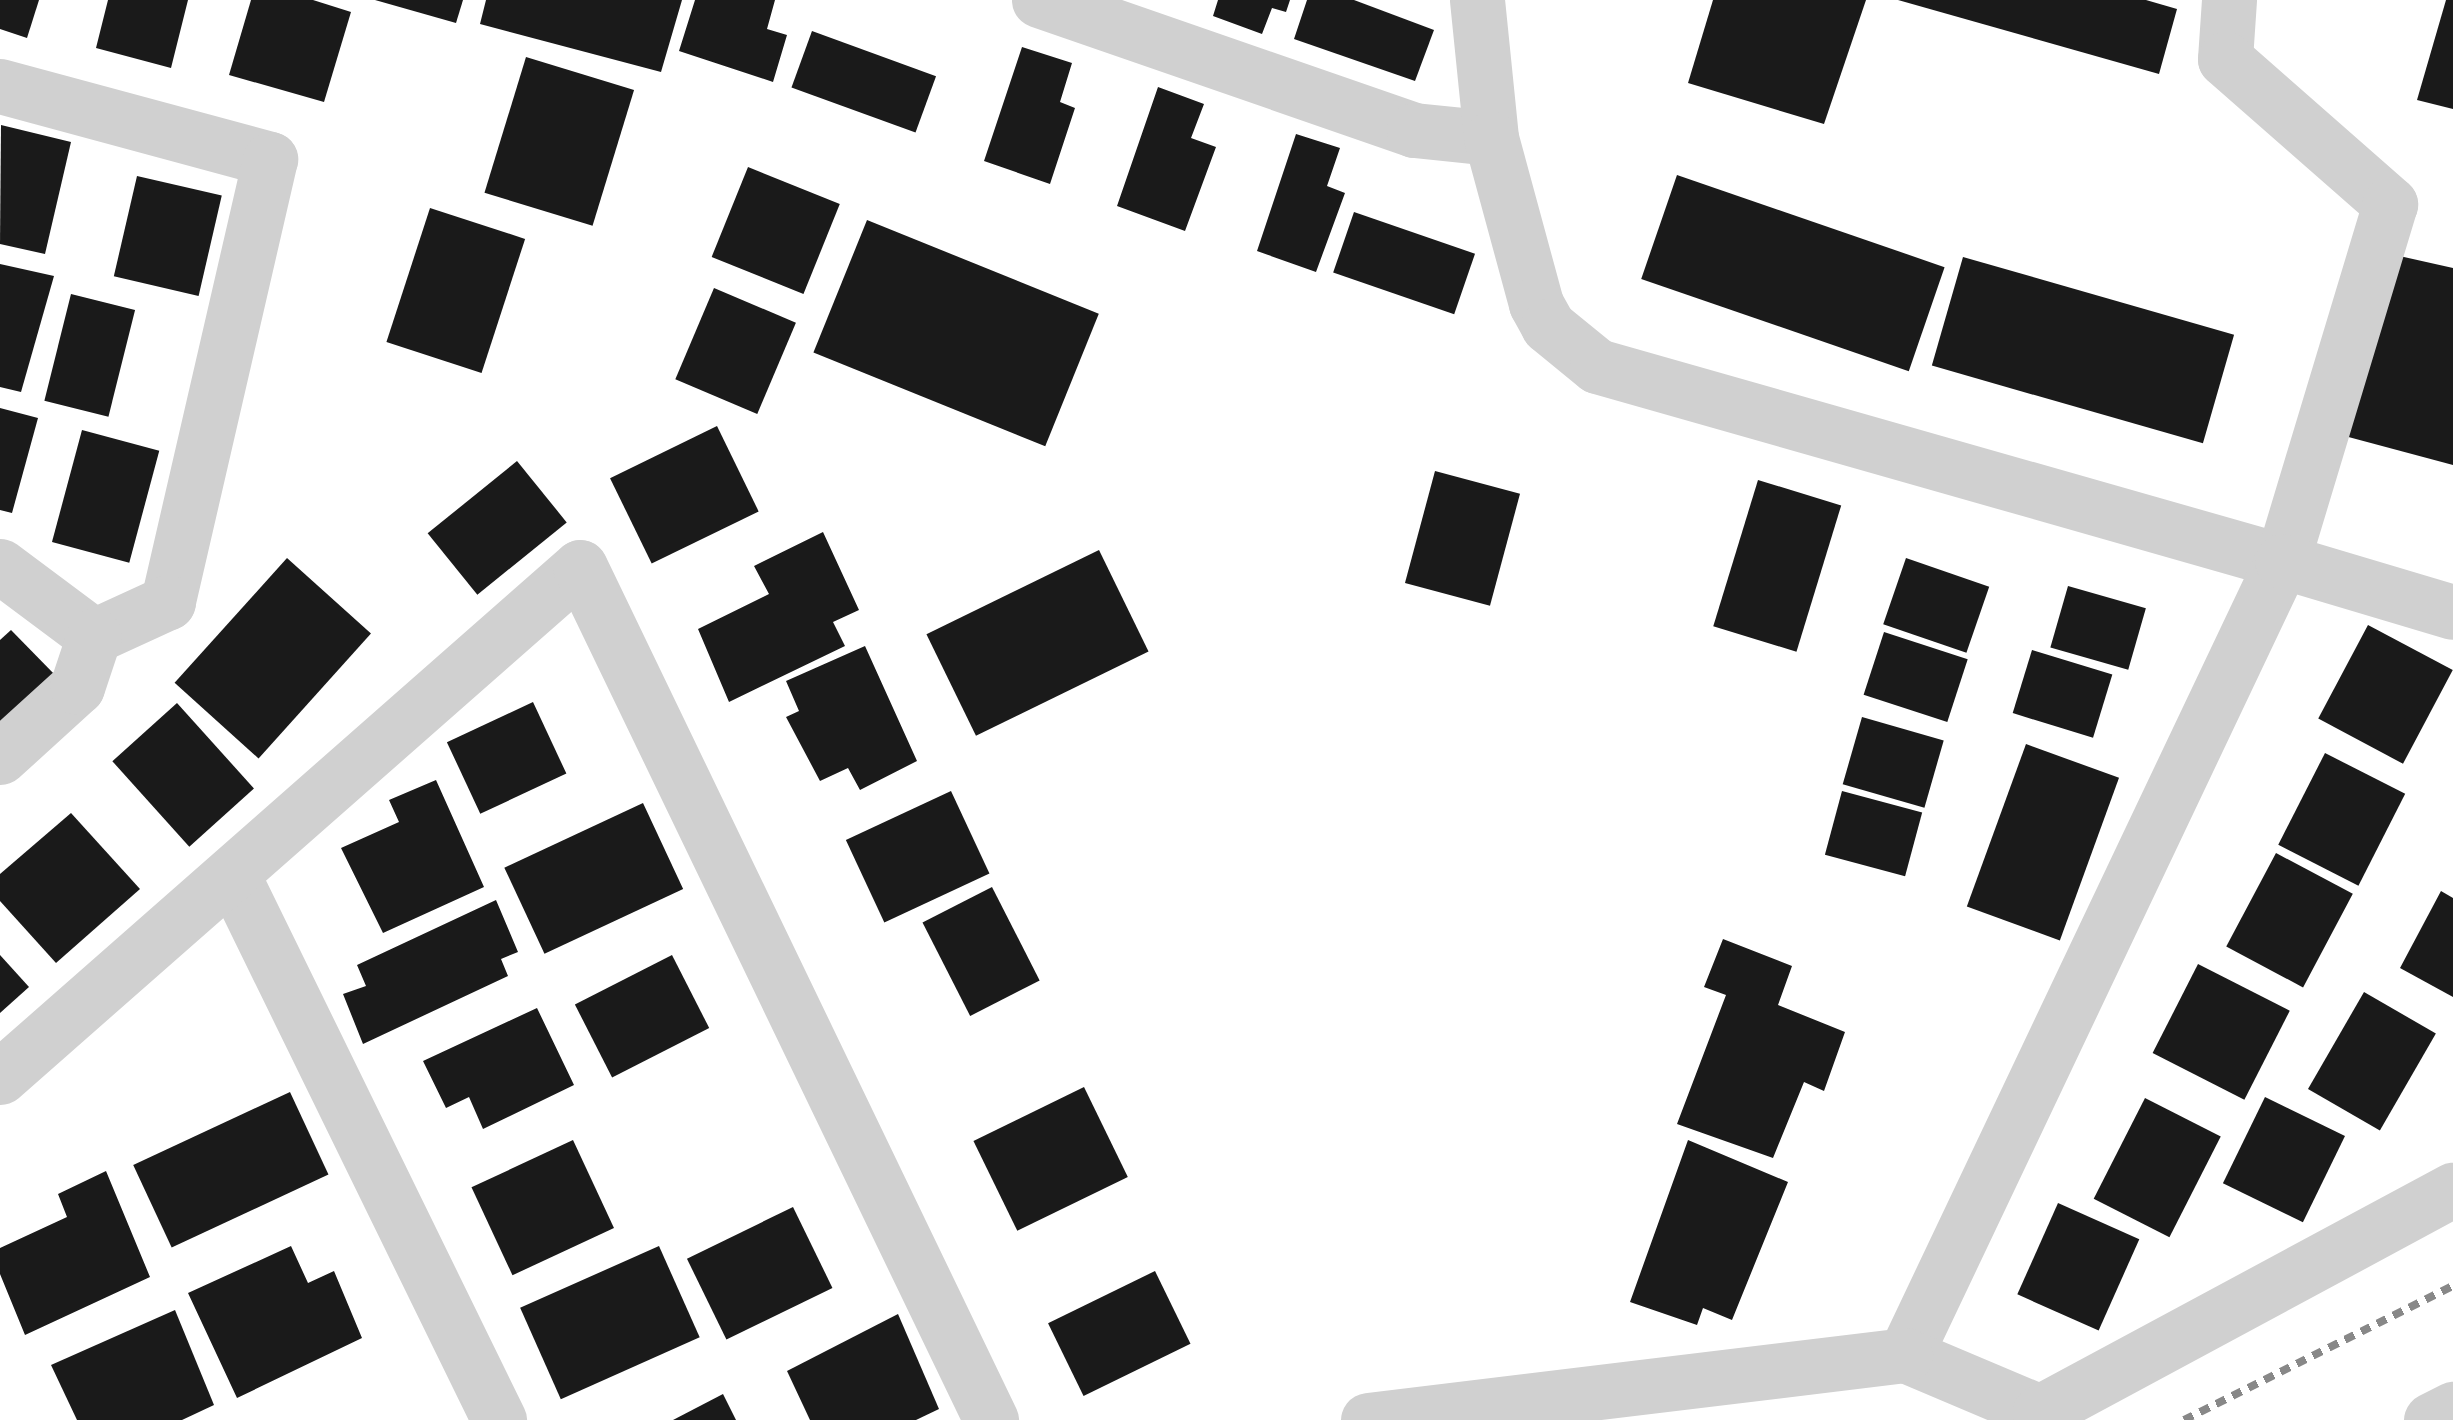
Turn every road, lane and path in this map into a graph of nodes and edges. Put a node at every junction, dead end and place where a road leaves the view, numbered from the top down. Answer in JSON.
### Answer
{"nodes":[{"id":1,"x":1039,"y":0,"type":"edge"},
{"id":2,"x":1477,"y":0,"type":"edge"},
{"id":3,"x":2229,"y":0,"type":"edge"},
{"id":4,"x":0,"y":86,"type":"edge"},
{"id":5,"x":1490,"y":138,"type":"junction"},
{"id":6,"x":2282,"y":561,"type":"junction"},
{"id":7,"x":0,"y":566,"type":"edge"},
{"id":8,"x":2453,"y":612,"type":"edge"},
{"id":9,"x":94,"y":636,"type":"junction"},
{"id":10,"x":0,"y":757,"type":"edge"},
{"id":11,"x":232,"y":874,"type":"junction"},
{"id":12,"x":0,"y":1077,"type":"edge"},
{"id":13,"x":2453,"y":1190,"type":"edge"},
{"id":14,"x":1904,"y":1355,"type":"junction"},
{"id":15,"x":2453,"y":1409,"type":"edge"},
{"id":16,"x":2045,"y":1416,"type":"edge"},
{"id":17,"x":499,"y":1420,"type":"edge"},
{"id":18,"x":992,"y":1420,"type":"edge"},
{"id":19,"x":1368,"y":1420,"type":"edge"},
{"id":20,"x":2431,"y":1420,"type":"edge"}],
"edges":[{"from":1,"to":5,"type":"street"},
{"from":2,"to":5,"type":"street"},
{"from":3,"to":6,"type":"street"},
{"from":4,"to":9,"type":"street"},
{"from":5,"to":6,"type":"street"},
{"from":6,"to":8,"type":"street"},
{"from":6,"to":14,"type":"street"},
{"from":7,"to":9,"type":"street"},
{"from":9,"to":10,"type":"street"},
{"from":11,"to":12,"type":"street"},
{"from":11,"to":17,"type":"street"},
{"from":11,"to":18,"type":"street"},
{"from":13,"to":16,"type":"street"},
{"from":14,"to":16,"type":"street"},
{"from":14,"to":19,"type":"street"},
{"from":15,"to":20,"type":"street"}]}
